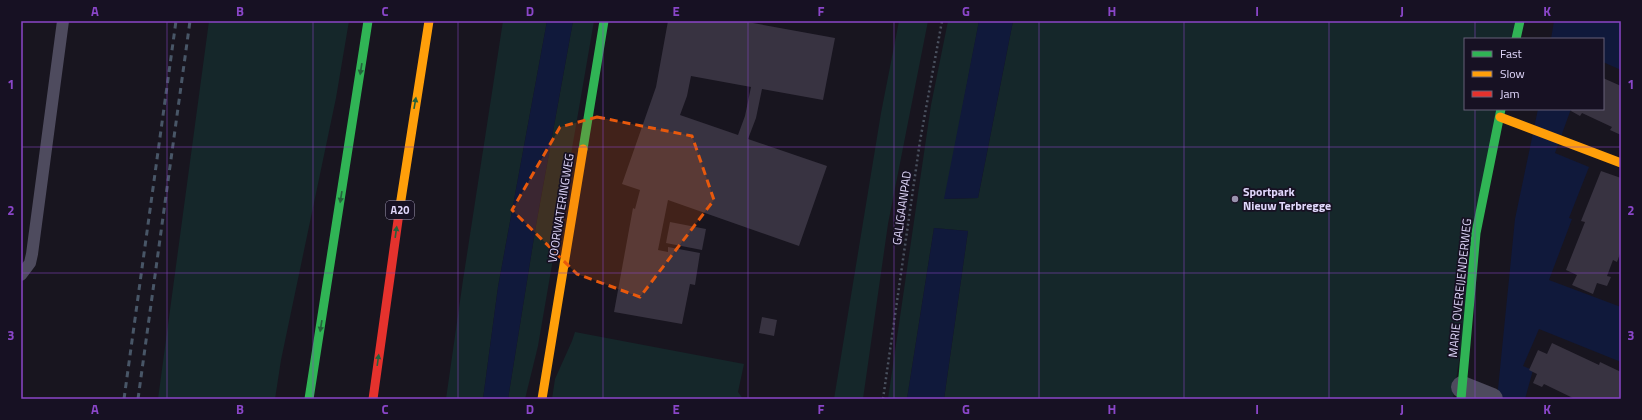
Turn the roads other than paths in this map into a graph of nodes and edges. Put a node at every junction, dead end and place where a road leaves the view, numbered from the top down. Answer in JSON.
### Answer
{"nodes":[{"id":1,"x":64,"y":21,"type":"edge"},
{"id":2,"x":368,"y":21,"type":"edge"},
{"id":3,"x":429,"y":21,"type":"edge"},
{"id":4,"x":604,"y":21,"type":"edge"},
{"id":5,"x":1520,"y":21,"type":"edge"},
{"id":6,"x":1516,"y":38,"type":"edge"},
{"id":7,"x":1501,"y":113,"type":"edge"},
{"id":8,"x":1621,"y":163,"type":"edge"},
{"id":9,"x":21,"y":276,"type":"edge"},
{"id":10,"x":1462,"y":393,"type":"edge"},
{"id":11,"x":310,"y":399,"type":"edge"},
{"id":12,"x":373,"y":399,"type":"edge"},
{"id":13,"x":542,"y":399,"type":"edge"},
{"id":14,"x":1492,"y":399,"type":"edge"}],
"edges":[{"from":1,"to":9,"type":"lane"},
{"from":2,"to":11,"type":"main road","one_way":true},
{"from":12,"to":3,"type":"main road","number":"A20","one_way":true},
{"from":4,"to":13,"type":"main road","name":"VOORWATERINGWEG"},
{"from":5,"to":6,"type":"main road"},
{"from":7,"to":8,"type":"main road"},
{"from":7,"to":10,"type":"main road","name":"MARIE OVEREIJENDERWEG"},
{"from":10,"to":14,"type":"street"}]}
